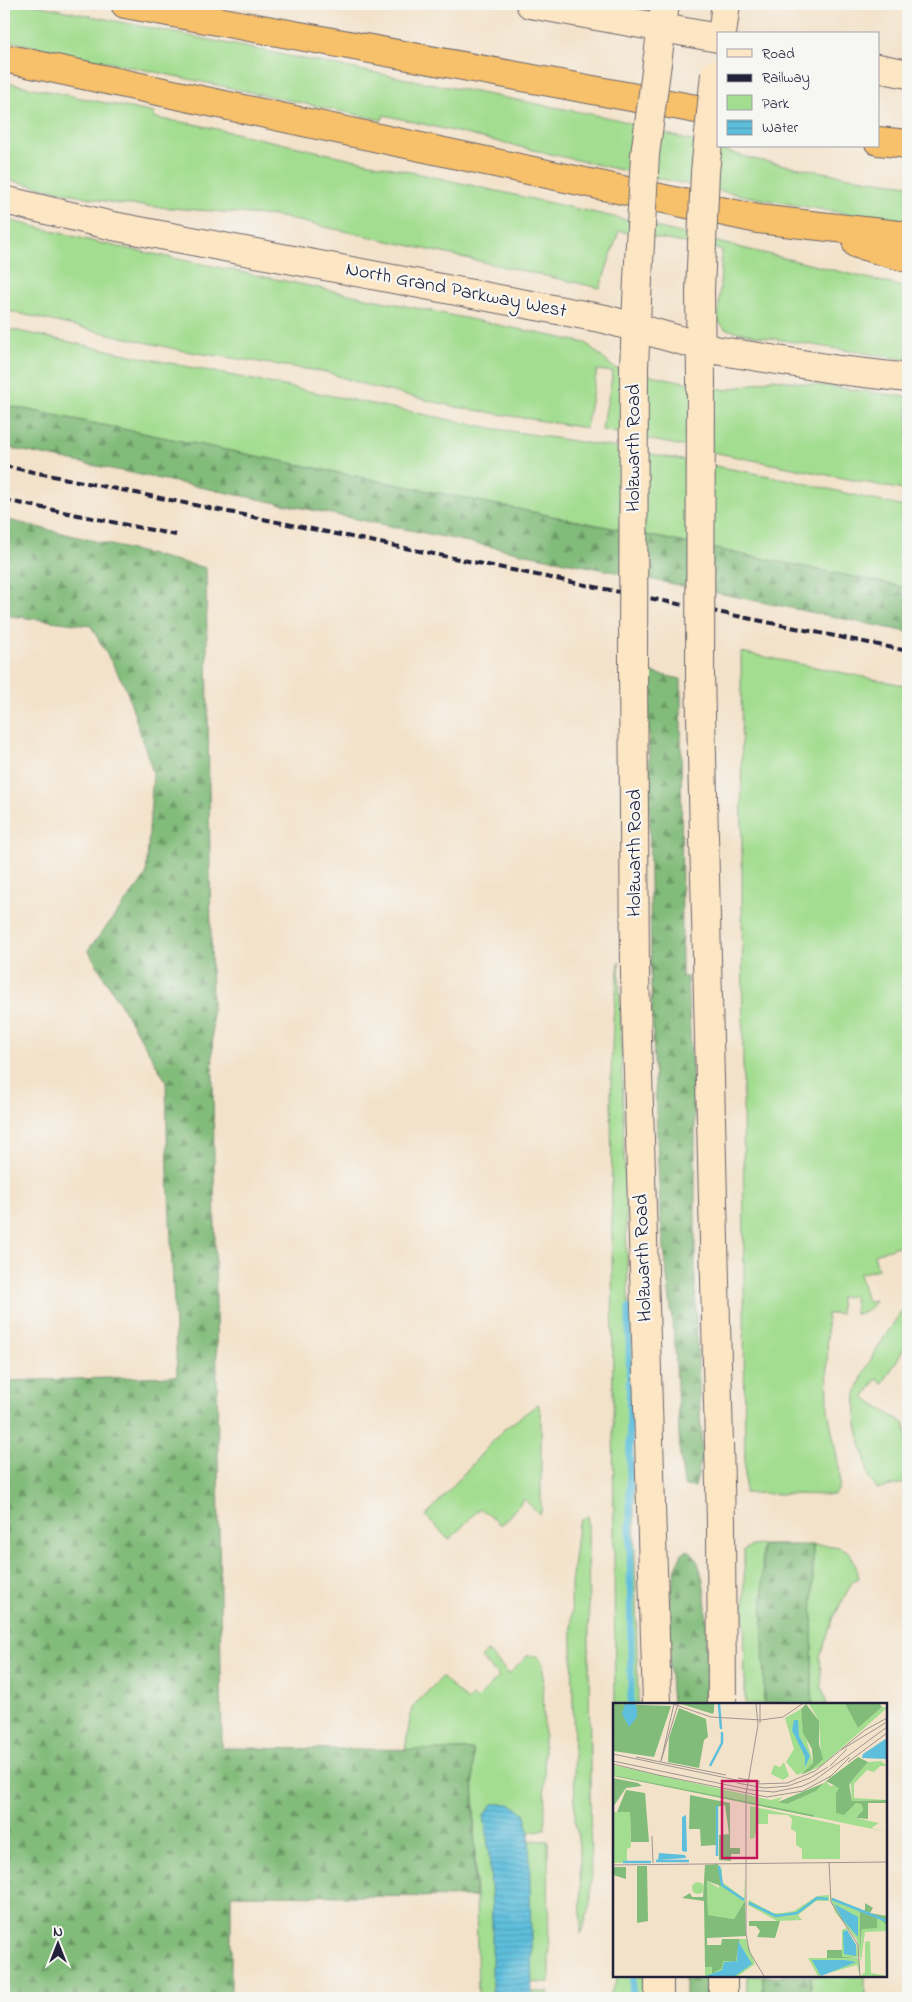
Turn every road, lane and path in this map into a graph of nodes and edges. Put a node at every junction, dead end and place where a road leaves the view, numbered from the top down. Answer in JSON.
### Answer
{"nodes":[{"id":1,"x":125,"y":4,"type":"edge"},
{"id":2,"x":530,"y":4,"type":"edge"},
{"id":3,"x":726,"y":4,"type":"edge"},
{"id":4,"x":663,"y":16,"type":"edge"},
{"id":5,"x":722,"y":32,"type":"edge"},
{"id":6,"x":717,"y":38,"type":"edge"},
{"id":7,"x":4,"y":58,"type":"edge"},
{"id":8,"x":717,"y":65,"type":"edge"},
{"id":9,"x":880,"y":68,"type":"edge"},
{"id":10,"x":908,"y":74,"type":"edge"},
{"id":11,"x":717,"y":113,"type":"edge"},
{"id":12,"x":880,"y":141,"type":"edge"},
{"id":13,"x":908,"y":144,"type":"edge"},
{"id":14,"x":4,"y":200,"type":"edge"},
{"id":15,"x":758,"y":219,"type":"junction"},
{"id":16,"x":908,"y":236,"type":"edge"},
{"id":17,"x":908,"y":258,"type":"edge"},
{"id":18,"x":635,"y":327,"type":"junction"},
{"id":19,"x":700,"y":345,"type":"junction"},
{"id":20,"x":908,"y":378,"type":"edge"},
{"id":21,"x":656,"y":1703,"type":"edge"},
{"id":22,"x":722,"y":1703,"type":"edge"},
{"id":23,"x":659,"y":1977,"type":"edge"},
{"id":24,"x":723,"y":1977,"type":"edge"},
{"id":25,"x":659,"y":1998,"type":"edge"},
{"id":26,"x":723,"y":1998,"type":"edge"}],
"edges":[{"from":1,"to":11,"type":"highway"},
{"from":2,"to":4,"type":"main road"},
{"from":3,"to":5,"type":"main road"},
{"from":4,"to":6,"type":"main road"},
{"from":4,"to":18,"type":"main road","name":"Holzwarth Road","bridge":true},
{"from":7,"to":15,"type":"highway"},
{"from":8,"to":19,"type":"main road","bridge":true},
{"from":9,"to":10,"type":"main road"},
{"from":12,"to":13,"type":"highway"},
{"from":14,"to":18,"type":"main road","name":"North Grand Parkway West"},
{"from":15,"to":16,"type":"highway"},
{"from":15,"to":17,"type":"highway"},
{"from":18,"to":19,"type":"main road","name":"North Grand Parkway West"},
{"from":18,"to":21,"type":"main road","name":"Holzwarth Road","bridge":true},
{"from":19,"to":20,"type":"main road","name":"North Grand Parkway West"},
{"from":19,"to":22,"type":"main road","bridge":true},
{"from":23,"to":25,"type":"main road"},
{"from":24,"to":26,"type":"main road"}]}
